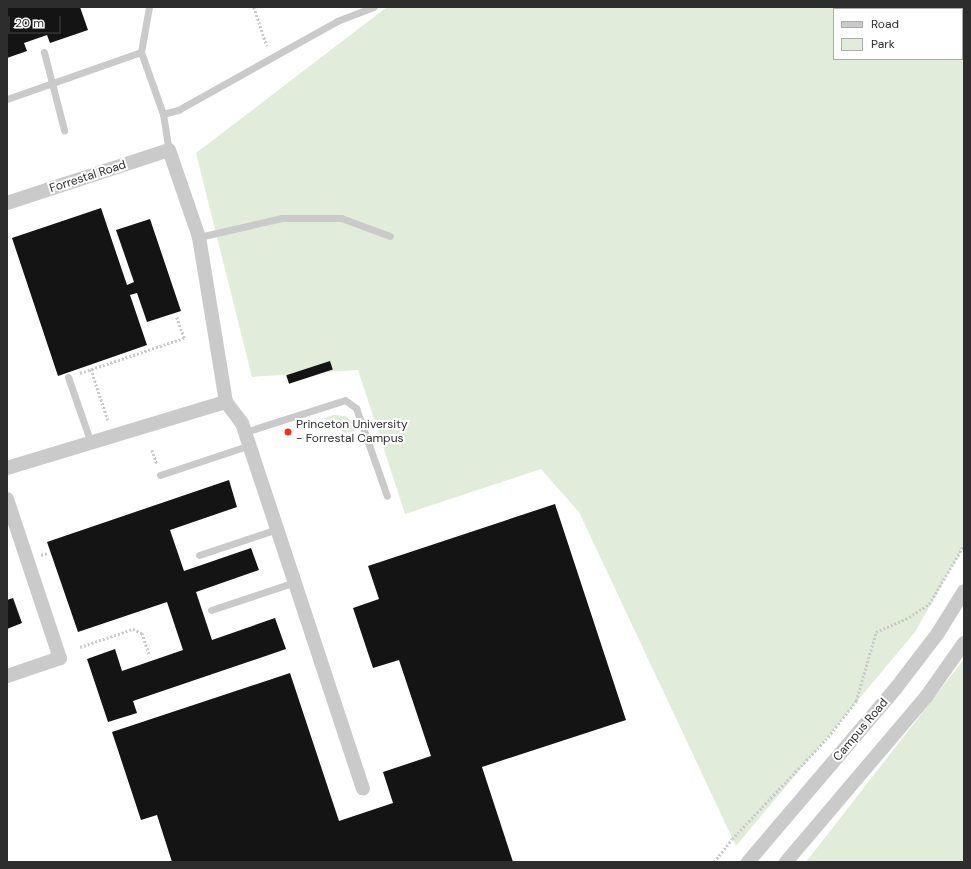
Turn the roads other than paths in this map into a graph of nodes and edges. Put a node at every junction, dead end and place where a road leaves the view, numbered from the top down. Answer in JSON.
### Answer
{"nodes":[{"id":1,"x":148,"y":7,"type":"edge"},
{"id":2,"x":373,"y":7,"type":"edge"},
{"id":3,"x":44,"y":52,"type":"dead end"},
{"id":4,"x":141,"y":52,"type":"junction"},
{"id":5,"x":52,"y":83,"type":"junction"},
{"id":6,"x":7,"y":99,"type":"edge"},
{"id":7,"x":163,"y":114,"type":"junction"},
{"id":8,"x":64,"y":130,"type":"dead end"},
{"id":9,"x":169,"y":150,"type":"junction"},
{"id":10,"x":7,"y":203,"type":"edge"},
{"id":11,"x":390,"y":236,"type":"dead end"},
{"id":12,"x":199,"y":237,"type":"junction"},
{"id":13,"x":68,"y":377,"type":"road end"},
{"id":14,"x":226,"y":402,"type":"junction"},
{"id":15,"x":245,"y":432,"type":"junction"},
{"id":16,"x":91,"y":443,"type":"junction"},
{"id":17,"x":250,"y":446,"type":"junction"},
{"id":18,"x":7,"y":468,"type":"edge"},
{"id":19,"x":160,"y":475,"type":"dead end"},
{"id":20,"x":387,"y":496,"type":"dead end"},
{"id":21,"x":7,"y":500,"type":"edge"},
{"id":22,"x":277,"y":529,"type":"junction"},
{"id":23,"x":200,"y":555,"type":"dead end"},
{"id":24,"x":295,"y":582,"type":"junction"},
{"id":25,"x":964,"y":591,"type":"edge"},
{"id":26,"x":211,"y":610,"type":"dead end"},
{"id":27,"x":964,"y":643,"type":"edge"},
{"id":28,"x":7,"y":676,"type":"edge"},
{"id":29,"x":362,"y":788,"type":"dead end"},
{"id":30,"x":748,"y":862,"type":"edge"},
{"id":31,"x":786,"y":862,"type":"edge"}],
"edges":[{"from":1,"to":4,"type":"lane"},
{"from":2,"to":7,"type":"lane"},
{"from":3,"to":5,"type":"lane"},
{"from":4,"to":5,"type":"lane"},
{"from":4,"to":7,"type":"lane"},
{"from":5,"to":6,"type":"lane"},
{"from":5,"to":8,"type":"lane"},
{"from":7,"to":9,"type":"lane"},
{"from":9,"to":10,"type":"street","name":"Forrestal Road"},
{"from":9,"to":12,"type":"street"},
{"from":11,"to":12,"type":"lane"},
{"from":12,"to":14,"type":"street"},
{"from":13,"to":16,"type":"lane"},
{"from":14,"to":15,"type":"street"},
{"from":14,"to":16,"type":"street"},
{"from":15,"to":17,"type":"street"},
{"from":15,"to":20,"type":"lane"},
{"from":16,"to":18,"type":"street"},
{"from":17,"to":19,"type":"lane"},
{"from":17,"to":22,"type":"street"},
{"from":21,"to":28,"type":"street"},
{"from":22,"to":23,"type":"lane"},
{"from":22,"to":24,"type":"street"},
{"from":24,"to":26,"type":"lane"},
{"from":24,"to":29,"type":"street"},
{"from":25,"to":30,"type":"street","name":"Campus Road"},
{"from":27,"to":31,"type":"street"}]}
